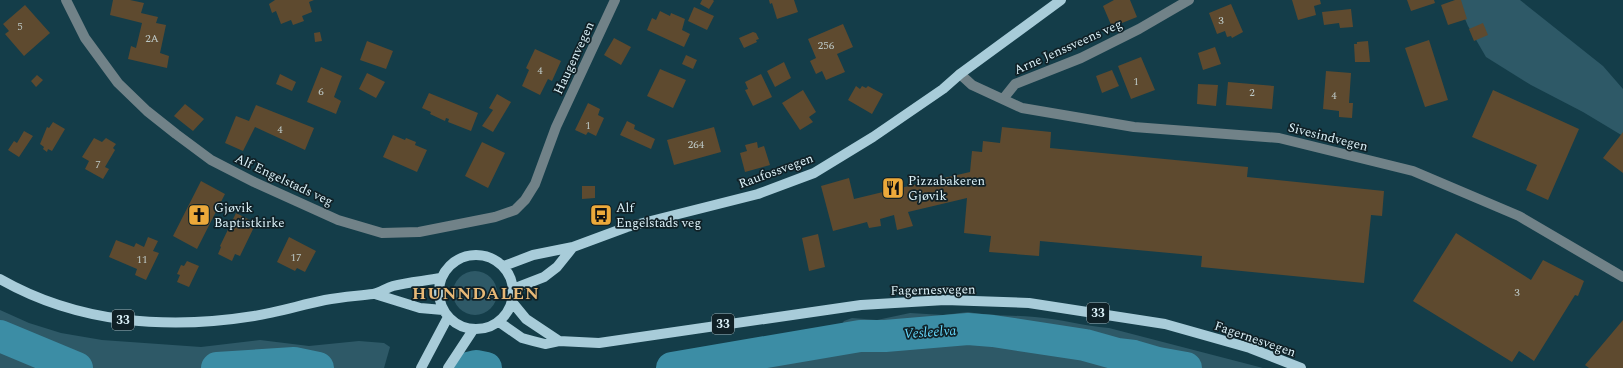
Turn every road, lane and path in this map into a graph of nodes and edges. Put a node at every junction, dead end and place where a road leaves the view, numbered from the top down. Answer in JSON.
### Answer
{"nodes":[{"id":1,"x":66,"y":0,"type":"edge"},
{"id":2,"x":615,"y":0,"type":"edge"},
{"id":3,"x":1061,"y":0,"type":"edge"},
{"id":4,"x":1189,"y":0,"type":"edge"},
{"id":5,"x":960,"y":74,"type":"junction"},
{"id":6,"x":1003,"y":99,"type":"junction"},
{"id":7,"x":556,"y":127,"type":"joint"},
{"id":8,"x":573,"y":247,"type":"junction"},
{"id":9,"x":504,"y":266,"type":"junction"},
{"id":10,"x":1623,"y":277,"type":"edge"},
{"id":11,"x":440,"y":278,"type":"junction"},
{"id":12,"x":0,"y":279,"type":"edge"},
{"id":13,"x":513,"y":289,"type":"junction"},
{"id":14,"x":375,"y":294,"type":"junction"},
{"id":15,"x":512,"y":302,"type":"junction"},
{"id":16,"x":445,"y":314,"type":"junction"},
{"id":17,"x":499,"y":322,"type":"junction"},
{"id":18,"x":473,"y":330,"type":"junction"},
{"id":19,"x":559,"y":341,"type":"junction"},
{"id":20,"x":421,"y":368,"type":"edge"},
{"id":21,"x":448,"y":368,"type":"edge"},
{"id":22,"x":1301,"y":368,"type":"edge"}],
"edges":[{"from":1,"to":7,"type":"street","name":"Alf Engelstads veg"},
{"from":2,"to":7,"type":"street","name":"Haugenvegen"},
{"from":3,"to":5,"type":"main road","name":"Raufossvegen"},
{"from":4,"to":6,"type":"street","name":"Arne Jenssveens veg"},
{"from":5,"to":6,"type":"street","name":"Sivesindvegen"},
{"from":5,"to":8,"type":"main road","name":"Raufossvegen"},
{"from":6,"to":10,"type":"street","name":"Sivesindvegen"},
{"from":8,"to":9,"type":"main road","name":"Raufossvegen"},
{"from":8,"to":13,"type":"main road"},
{"from":9,"to":11,"type":"main road"},
{"from":9,"to":13,"type":"main road"},
{"from":11,"to":14,"type":"main road","number":"33"},
{"from":11,"to":16,"type":"main road"},
{"from":12,"to":14,"type":"main road","number":"33"},
{"from":13,"to":15,"type":"main road"},
{"from":14,"to":16,"type":"main road","number":"33"},
{"from":15,"to":17,"type":"main road"},
{"from":15,"to":19,"type":"main road"},
{"from":16,"to":18,"type":"main road","number":"33"},
{"from":16,"to":20,"type":"main road"},
{"from":17,"to":18,"type":"main road"},
{"from":17,"to":19,"type":"main road","name":"Fagernesvegen","number":"33"},
{"from":18,"to":21,"type":"main road"},
{"from":19,"to":22,"type":"main road","name":"Fagernesvegen","number":"33"}]}
